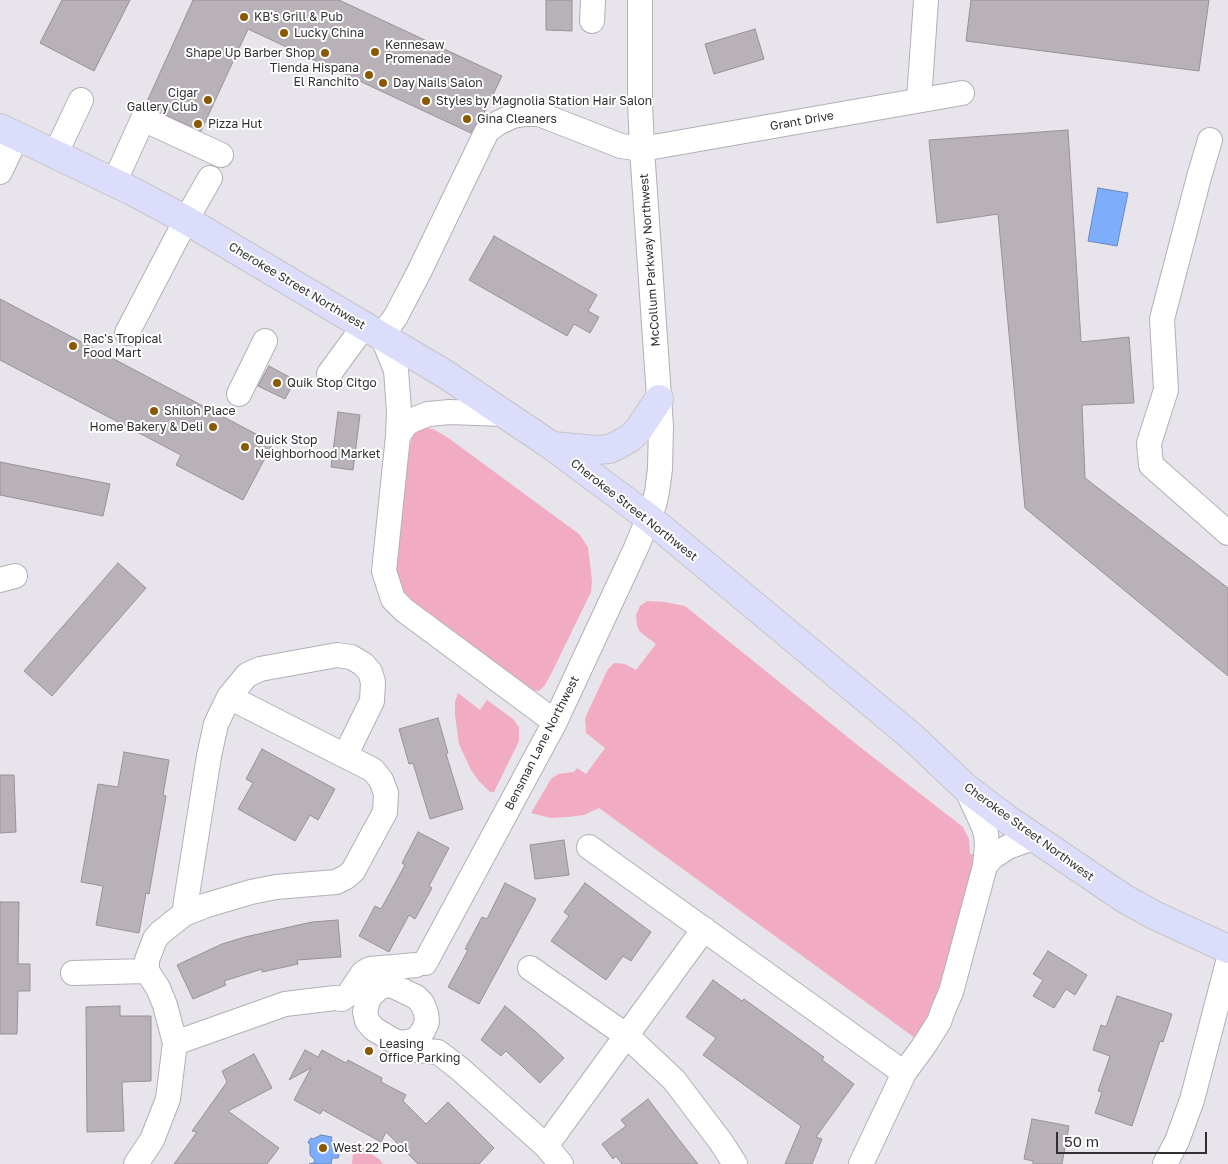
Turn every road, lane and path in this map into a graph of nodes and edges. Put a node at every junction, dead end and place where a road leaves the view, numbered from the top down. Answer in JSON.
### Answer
{"nodes":[{"id":1,"x":640,"y":0,"type":"edge"},
{"id":2,"x":926,"y":0,"type":"edge"},
{"id":3,"x":962,"y":93,"type":"dead end"},
{"id":4,"x":81,"y":100,"type":"dead end"},
{"id":5,"x":919,"y":100,"type":"junction"},
{"id":6,"x":8,"y":132,"type":"edge"},
{"id":7,"x":1210,"y":140,"type":"dead end"},
{"id":8,"x":642,"y":149,"type":"junction"},
{"id":9,"x":55,"y":155,"type":"junction"},
{"id":10,"x":221,"y":155,"type":"dead end"},
{"id":11,"x":0,"y":172,"type":"edge"},
{"id":12,"x":210,"y":178,"type":"dead end"},
{"id":13,"x":114,"y":183,"type":"junction"},
{"id":14,"x":186,"y":220,"type":"junction"},
{"id":15,"x":373,"y":331,"type":"junction"},
{"id":16,"x":128,"y":333,"type":"dead end"},
{"id":17,"x":265,"y":341,"type":"dead end"},
{"id":18,"x":329,"y":374,"type":"dead end"},
{"id":19,"x":239,"y":394,"type":"dead end"},
{"id":20,"x":660,"y":399,"type":"junction"},
{"id":21,"x":503,"y":414,"type":"junction"},
{"id":22,"x":398,"y":436,"type":"junction"},
{"id":23,"x":552,"y":446,"type":"junction"},
{"id":24,"x":649,"y":518,"type":"junction"},
{"id":25,"x":1228,"y":533,"type":"edge"},
{"id":26,"x":228,"y":697,"type":"junction"},
{"id":27,"x":555,"y":722,"type":"junction"},
{"id":28,"x":345,"y":756,"type":"junction"},
{"id":29,"x":966,"y":788,"type":"junction"},
{"id":30,"x":1032,"y":838,"type":"junction"},
{"id":31,"x":589,"y":846,"type":"dead end"},
{"id":32,"x":985,"y":866,"type":"junction"},
{"id":33,"x":184,"y":914,"type":"junction"},
{"id":34,"x":704,"y":929,"type":"junction"},
{"id":35,"x":1228,"y":949,"type":"edge"},
{"id":36,"x":1228,"y":962,"type":"edge"},
{"id":37,"x":421,"y":964,"type":"junction"},
{"id":38,"x":530,"y":968,"type":"dead end"},
{"id":39,"x":147,"y":971,"type":"junction"},
{"id":40,"x":73,"y":973,"type":"dead end"},
{"id":41,"x":385,"y":987,"type":"junction"},
{"id":42,"x":345,"y":996,"type":"junction"},
{"id":43,"x":425,"y":1012,"type":"junction"},
{"id":44,"x":367,"y":1021,"type":"junction"},
{"id":45,"x":627,"y":1036,"type":"junction"},
{"id":46,"x":175,"y":1043,"type":"junction"},
{"id":47,"x":403,"y":1043,"type":"junction"},
{"id":48,"x":438,"y":1052,"type":"junction"},
{"id":49,"x":904,"y":1073,"type":"junction"},
{"id":50,"x":546,"y":1146,"type":"junction"},
{"id":51,"x":136,"y":1164,"type":"edge"},
{"id":52,"x":561,"y":1164,"type":"edge"},
{"id":53,"x":735,"y":1164,"type":"edge"},
{"id":54,"x":861,"y":1164,"type":"edge"},
{"id":55,"x":1165,"y":1164,"type":"edge"}],
"edges":[{"from":1,"to":8,"type":"street","name":"McCollum Parkway Northwest"},
{"from":2,"to":5,"type":"street"},
{"from":3,"to":5,"type":"street","name":"Grant Drive"},
{"from":4,"to":9,"type":"street"},
{"from":5,"to":8,"type":"street","name":"Grant Drive"},
{"from":6,"to":9,"type":"main road","name":"Cherokee Street Northwest"},
{"from":6,"to":11,"type":"street"},
{"from":7,"to":25,"type":"street"},
{"from":8,"to":15,"type":"street","name":"Grant Drive"},
{"from":8,"to":20,"type":"street","name":"McCollum Parkway Northwest"},
{"from":9,"to":13,"type":"main road","name":"Cherokee Street Northwest"},
{"from":10,"to":13,"type":"street"},
{"from":12,"to":14,"type":"street"},
{"from":13,"to":14,"type":"main road","name":"Cherokee Street Northwest"},
{"from":14,"to":15,"type":"main road","name":"Cherokee Street Northwest"},
{"from":14,"to":16,"type":"street"},
{"from":15,"to":18,"type":"street","name":"Grant Drive"},
{"from":15,"to":21,"type":"main road","name":"Cherokee Street Northwest"},
{"from":15,"to":22,"type":"street"},
{"from":17,"to":19,"type":"street"},
{"from":20,"to":23,"type":"main road"},
{"from":20,"to":24,"type":"street","name":"McCollum Parkway Northwest"},
{"from":21,"to":22,"type":"street"},
{"from":21,"to":23,"type":"main road","name":"Cherokee Street Northwest"},
{"from":22,"to":27,"type":"street"},
{"from":23,"to":24,"type":"main road","name":"Cherokee Street Northwest"},
{"from":24,"to":27,"type":"street","name":"Bensman Lane Northwest"},
{"from":24,"to":29,"type":"main road","name":"Cherokee Street Northwest"},
{"from":26,"to":28,"type":"street"},
{"from":26,"to":28,"type":"street"},
{"from":26,"to":33,"type":"street"},
{"from":27,"to":37,"type":"street","name":"Bensman Lane Northwest"},
{"from":28,"to":33,"type":"street"},
{"from":29,"to":30,"type":"main road","name":"Cherokee Street Northwest"},
{"from":29,"to":32,"type":"street"},
{"from":30,"to":32,"type":"street"},
{"from":30,"to":35,"type":"main road","name":"Cherokee Street Northwest"},
{"from":31,"to":34,"type":"street"},
{"from":32,"to":49,"type":"street"},
{"from":33,"to":39,"type":"street"},
{"from":34,"to":45,"type":"street"},
{"from":34,"to":49,"type":"street"},
{"from":36,"to":55,"type":"street"},
{"from":37,"to":41,"type":"street"},
{"from":37,"to":42,"type":"street"},
{"from":37,"to":43,"type":"street"},
{"from":38,"to":45,"type":"street"},
{"from":39,"to":40,"type":"street"},
{"from":39,"to":46,"type":"street"},
{"from":41,"to":42,"type":"street"},
{"from":41,"to":43,"type":"street"},
{"from":41,"to":44,"type":"street"},
{"from":42,"to":44,"type":"street"},
{"from":42,"to":46,"type":"street"},
{"from":43,"to":47,"type":"street"},
{"from":43,"to":48,"type":"street"},
{"from":44,"to":47,"type":"street"},
{"from":45,"to":50,"type":"street"},
{"from":45,"to":53,"type":"street"},
{"from":46,"to":51,"type":"street"},
{"from":47,"to":48,"type":"street"},
{"from":48,"to":50,"type":"street"},
{"from":49,"to":54,"type":"street"},
{"from":50,"to":52,"type":"street"}]}
